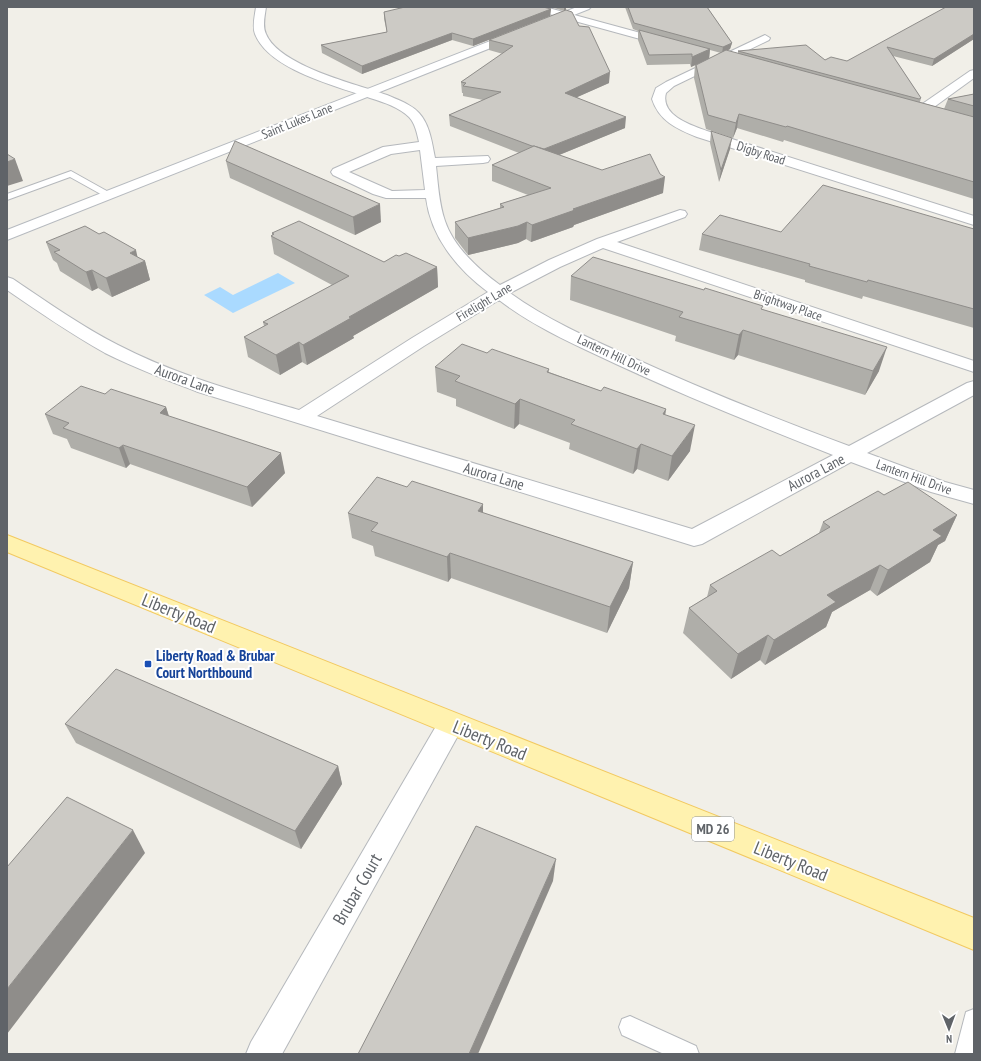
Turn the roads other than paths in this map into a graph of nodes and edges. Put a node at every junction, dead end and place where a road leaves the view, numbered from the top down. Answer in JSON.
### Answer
{"nodes":[{"id":1,"x":261,"y":7,"type":"edge"},
{"id":2,"x":534,"y":7,"type":"edge"},
{"id":3,"x":586,"y":7,"type":"edge"},
{"id":4,"x":564,"y":15,"type":"junction"},
{"id":5,"x":765,"y":38,"type":"dead end"},
{"id":6,"x":677,"y":46,"type":"edge"},
{"id":7,"x":707,"y":54,"type":"edge"},
{"id":8,"x":722,"y":58,"type":"junction"},
{"id":9,"x":738,"y":62,"type":"edge"},
{"id":10,"x":974,"y":73,"type":"edge"},
{"id":11,"x":368,"y":93,"type":"junction"},
{"id":12,"x":933,"y":116,"type":"edge"},
{"id":13,"x":425,"y":145,"type":"junction"},
{"id":14,"x":482,"y":159,"type":"dead end"},
{"id":15,"x":428,"y":163,"type":"junction"},
{"id":16,"x":432,"y":194,"type":"junction"},
{"id":17,"x":109,"y":195,"type":"junction"},
{"id":18,"x":7,"y":197,"type":"edge"},
{"id":19,"x":680,"y":214,"type":"dead end"},
{"id":20,"x":974,"y":221,"type":"edge"},
{"id":21,"x":7,"y":235,"type":"edge"},
{"id":22,"x":602,"y":242,"type":"junction"},
{"id":23,"x":7,"y":282,"type":"edge"},
{"id":24,"x":498,"y":293,"type":"junction"},
{"id":25,"x":974,"y":367,"type":"edge"},
{"id":26,"x":974,"y":386,"type":"edge"},
{"id":27,"x":302,"y":417,"type":"junction"},
{"id":28,"x":851,"y":454,"type":"junction"},
{"id":29,"x":974,"y":498,"type":"edge"},
{"id":30,"x":7,"y":543,"type":"edge"},
{"id":31,"x":451,"y":724,"type":"junction"},
{"id":32,"x":974,"y":934,"type":"edge"},
{"id":33,"x":974,"y":1020,"type":"edge"},
{"id":34,"x":630,"y":1027,"type":"dead end"},
{"id":35,"x":262,"y":1054,"type":"edge"},
{"id":36,"x":688,"y":1054,"type":"edge"},
{"id":37,"x":966,"y":1054,"type":"edge"}],
"edges":[{"from":1,"to":11,"type":"street","name":"Lantern Hill Drive"},
{"from":2,"to":4,"type":"street"},
{"from":3,"to":4,"type":"street","name":"Saint Lukes Lane"},
{"from":4,"to":6,"type":"street"},
{"from":4,"to":11,"type":"street","name":"Saint Lukes Lane"},
{"from":5,"to":8,"type":"street","name":"Digby Road"},
{"from":7,"to":8,"type":"street"},
{"from":8,"to":9,"type":"street"},
{"from":8,"to":20,"type":"street","name":"Digby Road"},
{"from":10,"to":12,"type":"street"},
{"from":11,"to":13,"type":"street","name":"Lantern Hill Drive"},
{"from":11,"to":17,"type":"street","name":"Saint Lukes Lane"},
{"from":13,"to":15,"type":"street","name":"Lantern Hill Drive"},
{"from":13,"to":16,"type":"street"},
{"from":14,"to":15,"type":"street"},
{"from":15,"to":16,"type":"street","name":"Lantern Hill Drive"},
{"from":16,"to":24,"type":"street","name":"Lantern Hill Drive"},
{"from":17,"to":18,"type":"lane"},
{"from":17,"to":21,"type":"street","name":"Saint Lukes Lane"},
{"from":19,"to":22,"type":"street","name":"Firelight Lane"},
{"from":22,"to":24,"type":"street","name":"Firelight Lane"},
{"from":22,"to":25,"type":"street","name":"Brightway Place"},
{"from":23,"to":27,"type":"street","name":"Aurora Lane"},
{"from":24,"to":27,"type":"street","name":"Firelight Lane"},
{"from":24,"to":28,"type":"street","name":"Lantern Hill Drive"},
{"from":26,"to":28,"type":"street","name":"Aurora Lane"},
{"from":27,"to":28,"type":"street","name":"Aurora Lane"},
{"from":28,"to":29,"type":"street","name":"Lantern Hill Drive"},
{"from":30,"to":31,"type":"main road","name":"Liberty Road","number":"MD 26"},
{"from":31,"to":32,"type":"main road","name":"Liberty Road","number":"MD 26"},
{"from":31,"to":35,"type":"street","name":"Brubar Court"},
{"from":33,"to":37,"type":"lane"},
{"from":34,"to":36,"type":"lane"}]}
